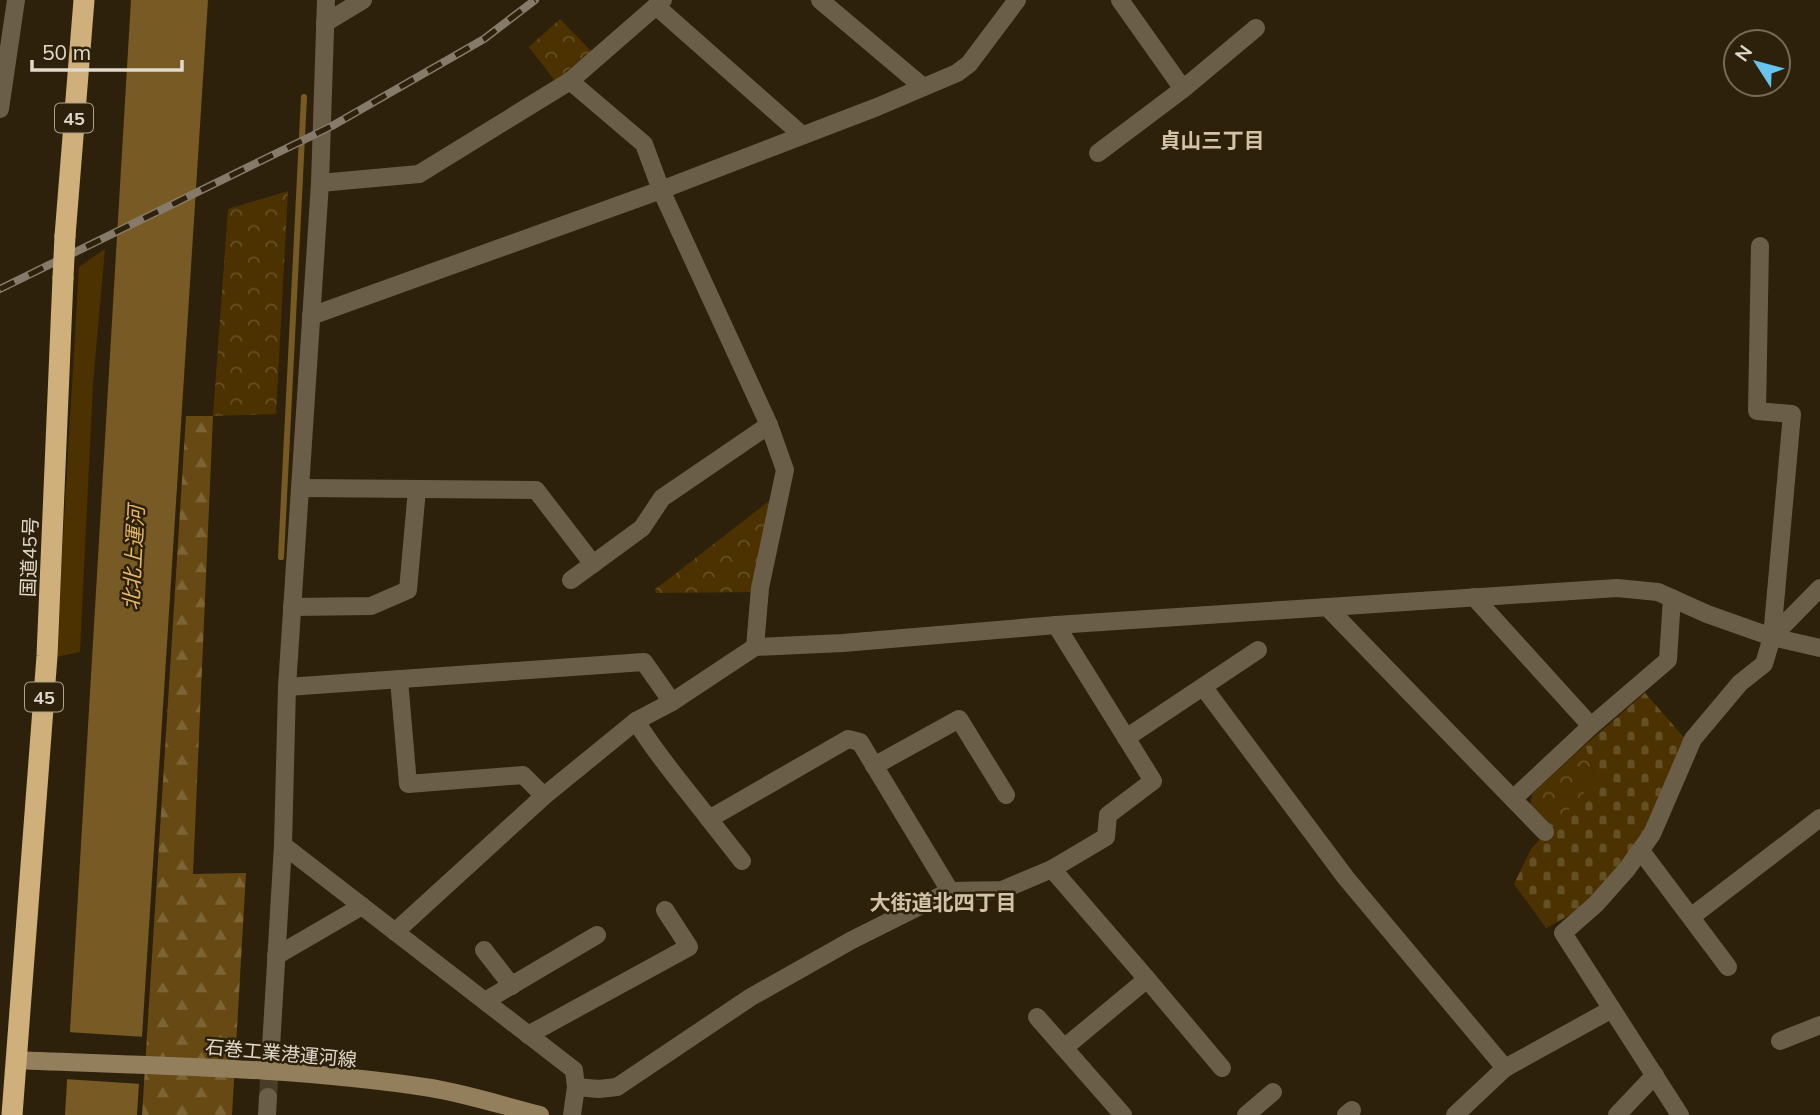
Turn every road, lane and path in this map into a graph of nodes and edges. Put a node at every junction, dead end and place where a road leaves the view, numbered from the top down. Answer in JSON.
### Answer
{"nodes":[{"id":1,"x":16,"y":0,"type":"edge"},
{"id":2,"x":84,"y":0,"type":"edge"},
{"id":3,"x":326,"y":0,"type":"edge"},
{"id":4,"x":363,"y":0,"type":"edge"},
{"id":5,"x":1017,"y":0,"type":"edge"},
{"id":6,"x":1120,"y":0,"type":"edge"},
{"id":7,"x":659,"y":3,"type":"edge"},
{"id":8,"x":831,"y":3,"type":"edge"},
{"id":9,"x":325,"y":23,"type":"junction"},
{"id":10,"x":1256,"y":27,"type":"dead end"},
{"id":11,"x":570,"y":82,"type":"junction"},
{"id":12,"x":923,"y":87,"type":"junction"},
{"id":13,"x":1183,"y":89,"type":"junction"},
{"id":14,"x":0,"y":108,"type":"edge"},
{"id":15,"x":802,"y":135,"type":"junction"},
{"id":16,"x":1098,"y":153,"type":"dead end"},
{"id":17,"x":320,"y":183,"type":"junction"},
{"id":18,"x":661,"y":190,"type":"junction"},
{"id":19,"x":1760,"y":246,"type":"dead end"},
{"id":20,"x":311,"y":316,"type":"junction"},
{"id":21,"x":769,"y":425,"type":"junction"},
{"id":22,"x":300,"y":488,"type":"junction"},
{"id":23,"x":417,"y":489,"type":"junction"},
{"id":24,"x":593,"y":564,"type":"junction"},
{"id":25,"x":571,"y":580,"type":"dead end"},
{"id":26,"x":1820,"y":588,"type":"edge"},
{"id":27,"x":1474,"y":597,"type":"junction"},
{"id":28,"x":1672,"y":598,"type":"junction"},
{"id":29,"x":292,"y":607,"type":"junction"},
{"id":30,"x":1327,"y":607,"type":"junction"},
{"id":31,"x":1056,"y":625,"type":"junction"},
{"id":32,"x":1772,"y":636,"type":"junction"},
{"id":33,"x":755,"y":647,"type":"junction"},
{"id":34,"x":1820,"y":648,"type":"edge"},
{"id":35,"x":1258,"y":650,"type":"dead end"},
{"id":36,"x":399,"y":681,"type":"junction"},
{"id":37,"x":287,"y":687,"type":"junction"},
{"id":38,"x":1204,"y":688,"type":"junction"},
{"id":39,"x":672,"y":702,"type":"junction"},
{"id":40,"x":636,"y":721,"type":"junction"},
{"id":41,"x":1591,"y":726,"type":"junction"},
{"id":42,"x":1126,"y":738,"type":"junction"},
{"id":43,"x":874,"y":766,"type":"junction"},
{"id":44,"x":544,"y":796,"type":"junction"},
{"id":45,"x":1006,"y":796,"type":"dead end"},
{"id":46,"x":1513,"y":799,"type":"junction"},
{"id":47,"x":709,"y":819,"type":"junction"},
{"id":48,"x":1819,"y":822,"type":"edge"},
{"id":49,"x":1545,"y":832,"type":"dead end"},
{"id":50,"x":283,"y":845,"type":"junction"},
{"id":51,"x":1641,"y":850,"type":"junction"},
{"id":52,"x":741,"y":861,"type":"dead end"},
{"id":53,"x":1052,"y":869,"type":"junction"},
{"id":54,"x":950,"y":891,"type":"junction"},
{"id":55,"x":362,"y":906,"type":"junction"},
{"id":56,"x":665,"y":910,"type":"dead end"},
{"id":57,"x":1691,"y":917,"type":"junction"},
{"id":58,"x":395,"y":932,"type":"junction"},
{"id":59,"x":597,"y":935,"type":"dead end"},
{"id":60,"x":484,"y":950,"type":"dead end"},
{"id":61,"x":276,"y":956,"type":"junction"},
{"id":62,"x":1728,"y":967,"type":"dead end"},
{"id":63,"x":1147,"y":979,"type":"junction"},
{"id":64,"x":512,"y":986,"type":"junction"},
{"id":65,"x":485,"y":1001,"type":"junction"},
{"id":66,"x":1612,"y":1009,"type":"junction"},
{"id":67,"x":1037,"y":1017,"type":"dead end"},
{"id":68,"x":1820,"y":1025,"type":"edge"},
{"id":69,"x":528,"y":1035,"type":"junction"},
{"id":70,"x":1780,"y":1041,"type":"dead end"},
{"id":71,"x":271,"y":1047,"type":"tunnel mouth"},
{"id":72,"x":1064,"y":1048,"type":"junction"},
{"id":73,"x":15,"y":1060,"type":"junction"},
{"id":74,"x":1222,"y":1068,"type":"dead end"},
{"id":75,"x":1505,"y":1068,"type":"junction"},
{"id":76,"x":1655,"y":1075,"type":"junction"},
{"id":77,"x":576,"y":1087,"type":"junction"},
{"id":78,"x":1273,"y":1092,"type":"dead end"},
{"id":79,"x":1468,"y":1111,"type":"edge"},
{"id":80,"x":12,"y":1115,"type":"edge"},
{"id":81,"x":540,"y":1115,"type":"edge"},
{"id":82,"x":572,"y":1115,"type":"edge"},
{"id":83,"x":1123,"y":1115,"type":"edge"},
{"id":84,"x":1246,"y":1115,"type":"edge"},
{"id":85,"x":1617,"y":1115,"type":"edge"},
{"id":86,"x":1680,"y":1115,"type":"edge"}],
"edges":[{"from":1,"to":14,"type":"street"},
{"from":2,"to":73,"type":"highway","name":"国道45号","number":"45","bridge":true},
{"from":3,"to":9,"type":"street"},
{"from":4,"to":9,"type":"street"},
{"from":5,"to":12,"type":"street"},
{"from":6,"to":13,"type":"street"},
{"from":7,"to":11,"type":"street"},
{"from":7,"to":15,"type":"street"},
{"from":8,"to":12,"type":"street"},
{"from":9,"to":17,"type":"street"},
{"from":10,"to":13,"type":"street"},
{"from":11,"to":17,"type":"street"},
{"from":11,"to":18,"type":"street"},
{"from":12,"to":15,"type":"street"},
{"from":13,"to":16,"type":"street"},
{"from":15,"to":18,"type":"street"},
{"from":17,"to":20,"type":"street"},
{"from":18,"to":20,"type":"street"},
{"from":18,"to":21,"type":"street"},
{"from":19,"to":32,"type":"street"},
{"from":20,"to":22,"type":"street"},
{"from":21,"to":24,"type":"street"},
{"from":21,"to":33,"type":"street"},
{"from":22,"to":23,"type":"street"},
{"from":22,"to":29,"type":"street"},
{"from":23,"to":24,"type":"street"},
{"from":23,"to":29,"type":"street"},
{"from":24,"to":25,"type":"street"},
{"from":26,"to":32,"type":"street"},
{"from":27,"to":28,"type":"street"},
{"from":27,"to":30,"type":"street"},
{"from":27,"to":41,"type":"street"},
{"from":28,"to":32,"type":"street"},
{"from":28,"to":41,"type":"street"},
{"from":29,"to":37,"type":"street"},
{"from":30,"to":31,"type":"street"},
{"from":30,"to":46,"type":"street"},
{"from":31,"to":33,"type":"street"},
{"from":31,"to":42,"type":"street"},
{"from":32,"to":34,"type":"street"},
{"from":32,"to":51,"type":"street"},
{"from":33,"to":39,"type":"street"},
{"from":35,"to":38,"type":"street"},
{"from":36,"to":37,"type":"street"},
{"from":36,"to":39,"type":"street"},
{"from":36,"to":44,"type":"street"},
{"from":37,"to":50,"type":"street"},
{"from":38,"to":42,"type":"street"},
{"from":38,"to":75,"type":"street"},
{"from":39,"to":40,"type":"street"},
{"from":40,"to":44,"type":"street"},
{"from":40,"to":47,"type":"street"},
{"from":41,"to":46,"type":"street"},
{"from":42,"to":53,"type":"street"},
{"from":43,"to":45,"type":"street"},
{"from":43,"to":47,"type":"street"},
{"from":43,"to":54,"type":"street"},
{"from":44,"to":58,"type":"street"},
{"from":46,"to":49,"type":"street"},
{"from":47,"to":52,"type":"street"},
{"from":48,"to":57,"type":"street"},
{"from":50,"to":55,"type":"street"},
{"from":50,"to":61,"type":"street"},
{"from":51,"to":57,"type":"street"},
{"from":51,"to":66,"type":"street"},
{"from":53,"to":54,"type":"street"},
{"from":53,"to":63,"type":"street"},
{"from":54,"to":77,"type":"street"},
{"from":55,"to":58,"type":"street"},
{"from":55,"to":61,"type":"street"},
{"from":56,"to":69,"type":"street"},
{"from":57,"to":62,"type":"street"},
{"from":58,"to":65,"type":"street"},
{"from":59,"to":64,"type":"street"},
{"from":60,"to":64,"type":"street"},
{"from":61,"to":71,"type":"street"},
{"from":63,"to":72,"type":"street"},
{"from":63,"to":74,"type":"street"},
{"from":64,"to":65,"type":"street"},
{"from":65,"to":69,"type":"street"},
{"from":66,"to":75,"type":"street"},
{"from":66,"to":76,"type":"street"},
{"from":67,"to":72,"type":"street"},
{"from":68,"to":70,"type":"street"},
{"from":69,"to":77,"type":"street"},
{"from":72,"to":83,"type":"street"},
{"from":73,"to":80,"type":"highway","name":"国道45号","number":"45"},
{"from":73,"to":81,"type":"street","name":"石巻工業港運河線"},
{"from":75,"to":79,"type":"street"},
{"from":76,"to":85,"type":"street"},
{"from":76,"to":86,"type":"street"},
{"from":77,"to":82,"type":"street"},
{"from":78,"to":84,"type":"street"}]}
